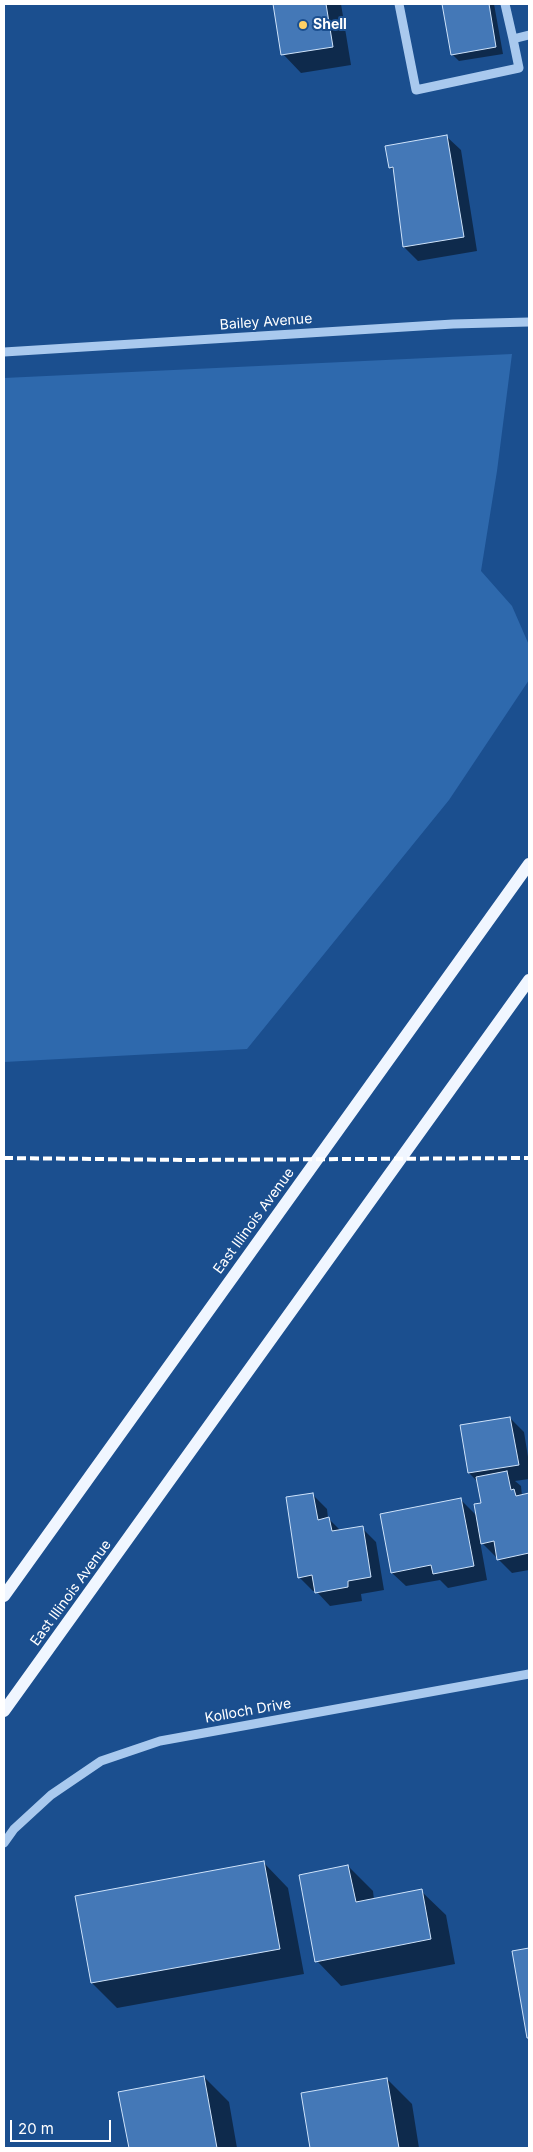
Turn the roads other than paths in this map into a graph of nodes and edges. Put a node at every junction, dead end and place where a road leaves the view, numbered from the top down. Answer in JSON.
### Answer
{"nodes":[{"id":1,"x":399,"y":4,"type":"edge"},
{"id":2,"x":506,"y":4,"type":"edge"},
{"id":3,"x":529,"y":36,"type":"edge"},
{"id":4,"x":513,"y":39,"type":"junction"},
{"id":5,"x":529,"y":322,"type":"edge"},
{"id":6,"x":4,"y":352,"type":"edge"},
{"id":7,"x":529,"y":864,"type":"edge"},
{"id":8,"x":529,"y":980,"type":"edge"},
{"id":9,"x":4,"y":1596,"type":"edge"},
{"id":10,"x":529,"y":1674,"type":"edge"},
{"id":11,"x":4,"y":1711,"type":"edge"},
{"id":12,"x":4,"y":1843,"type":"edge"}],
"edges":[{"from":1,"to":4,"type":"street"},
{"from":2,"to":4,"type":"street"},
{"from":3,"to":4,"type":"street"},
{"from":5,"to":6,"type":"street","name":"Bailey Avenue"},
{"from":7,"to":9,"type":"main road","name":"East Illinois Avenue"},
{"from":8,"to":11,"type":"main road","name":"East Illinois Avenue"},
{"from":10,"to":12,"type":"street","name":"Kolloch Drive"}]}
